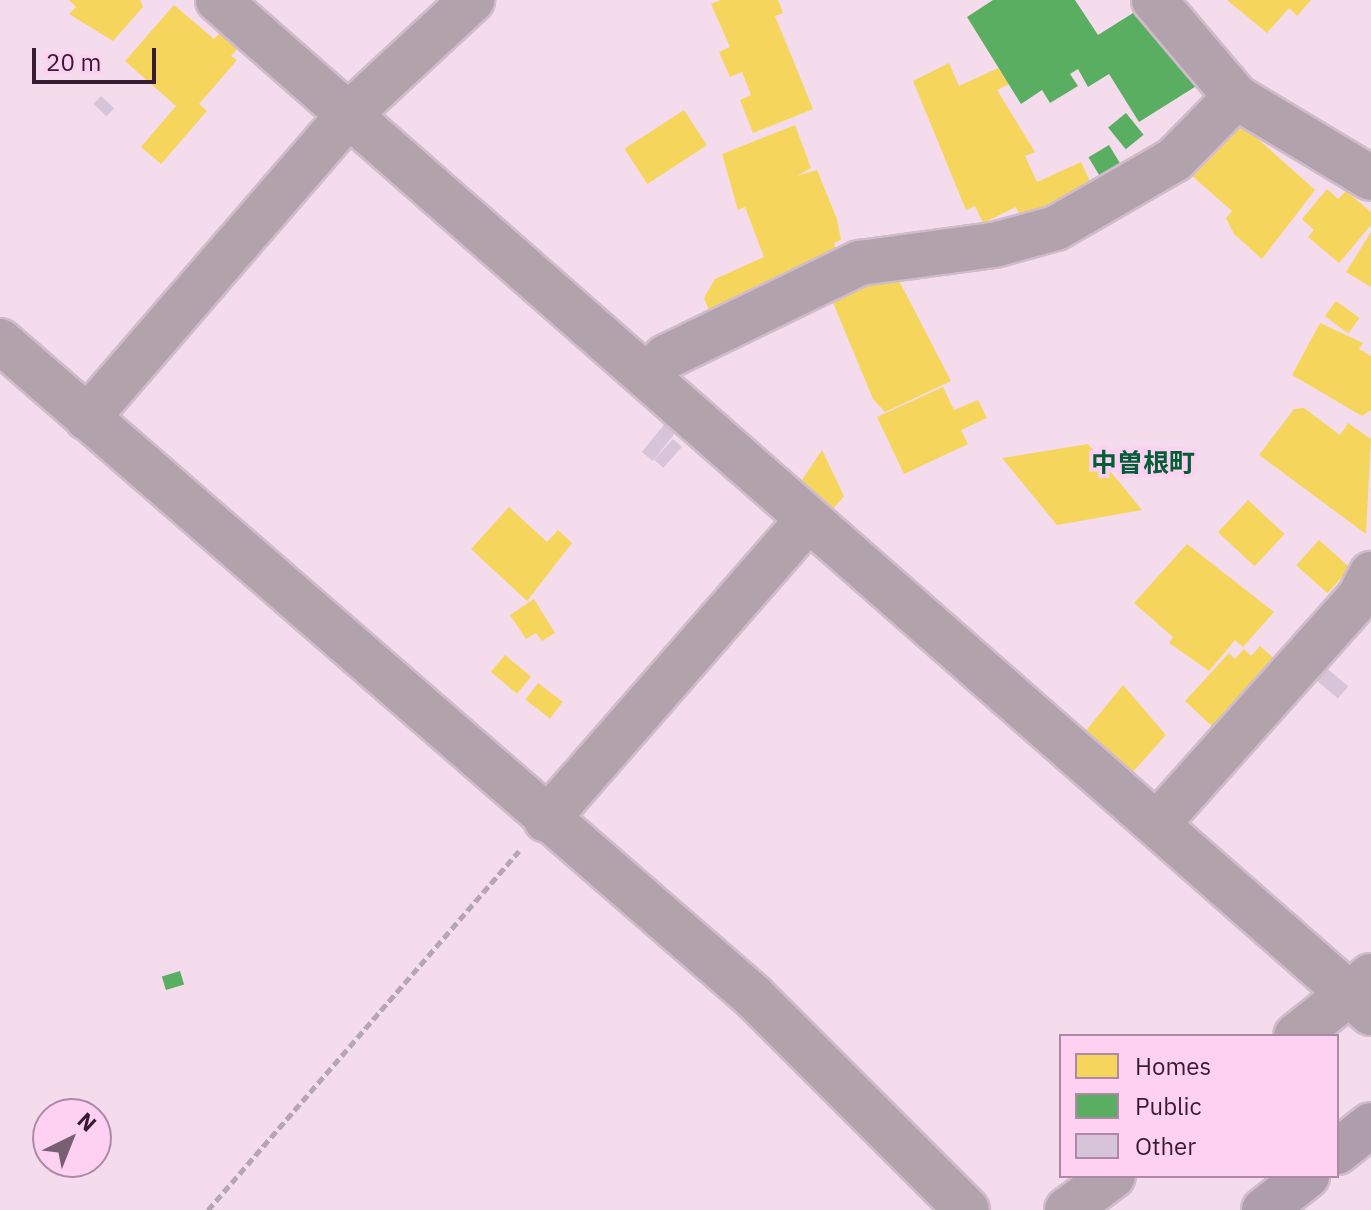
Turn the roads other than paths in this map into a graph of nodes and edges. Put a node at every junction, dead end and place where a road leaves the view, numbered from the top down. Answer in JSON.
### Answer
{"nodes":[{"id":1,"x":218,"y":0,"type":"edge"},
{"id":2,"x":472,"y":0,"type":"edge"},
{"id":3,"x":1154,"y":0,"type":"edge"},
{"id":4,"x":1236,"y":97,"type":"junction"},
{"id":5,"x":349,"y":114,"type":"junction"},
{"id":6,"x":1371,"y":178,"type":"edge"},
{"id":7,"x":0,"y":341,"type":"edge"},
{"id":8,"x":648,"y":376,"type":"junction"},
{"id":9,"x":87,"y":418,"type":"junction"},
{"id":10,"x":807,"y":521,"type":"junction"},
{"id":11,"x":1371,"y":574,"type":"edge"},
{"id":12,"x":546,"y":820,"type":"junction"},
{"id":13,"x":1158,"y":823,"type":"junction"},
{"id":14,"x":1364,"y":994,"type":"edge"},
{"id":15,"x":1299,"y":1034,"type":"edge"},
{"id":16,"x":1371,"y":1125,"type":"edge"},
{"id":17,"x":1339,"y":1150,"type":"edge"},
{"id":18,"x":1110,"y":1178,"type":"edge"},
{"id":19,"x":1304,"y":1178,"type":"edge"},
{"id":20,"x":967,"y":1210,"type":"edge"},
{"id":21,"x":1067,"y":1210,"type":"edge"},
{"id":22,"x":1264,"y":1210,"type":"edge"}],
"edges":[{"from":1,"to":5,"type":"street"},
{"from":2,"to":5,"type":"street"},
{"from":3,"to":4,"type":"street"},
{"from":4,"to":6,"type":"street"},
{"from":4,"to":8,"type":"street"},
{"from":5,"to":8,"type":"street"},
{"from":5,"to":9,"type":"street"},
{"from":7,"to":9,"type":"street"},
{"from":8,"to":10,"type":"street"},
{"from":9,"to":12,"type":"street"},
{"from":10,"to":12,"type":"street"},
{"from":10,"to":13,"type":"street"},
{"from":11,"to":13,"type":"street"},
{"from":12,"to":20,"type":"street"},
{"from":13,"to":14,"type":"street"},
{"from":14,"to":15,"type":"street"},
{"from":16,"to":17,"type":"highway"},
{"from":18,"to":21,"type":"street"},
{"from":19,"to":22,"type":"highway"}]}
